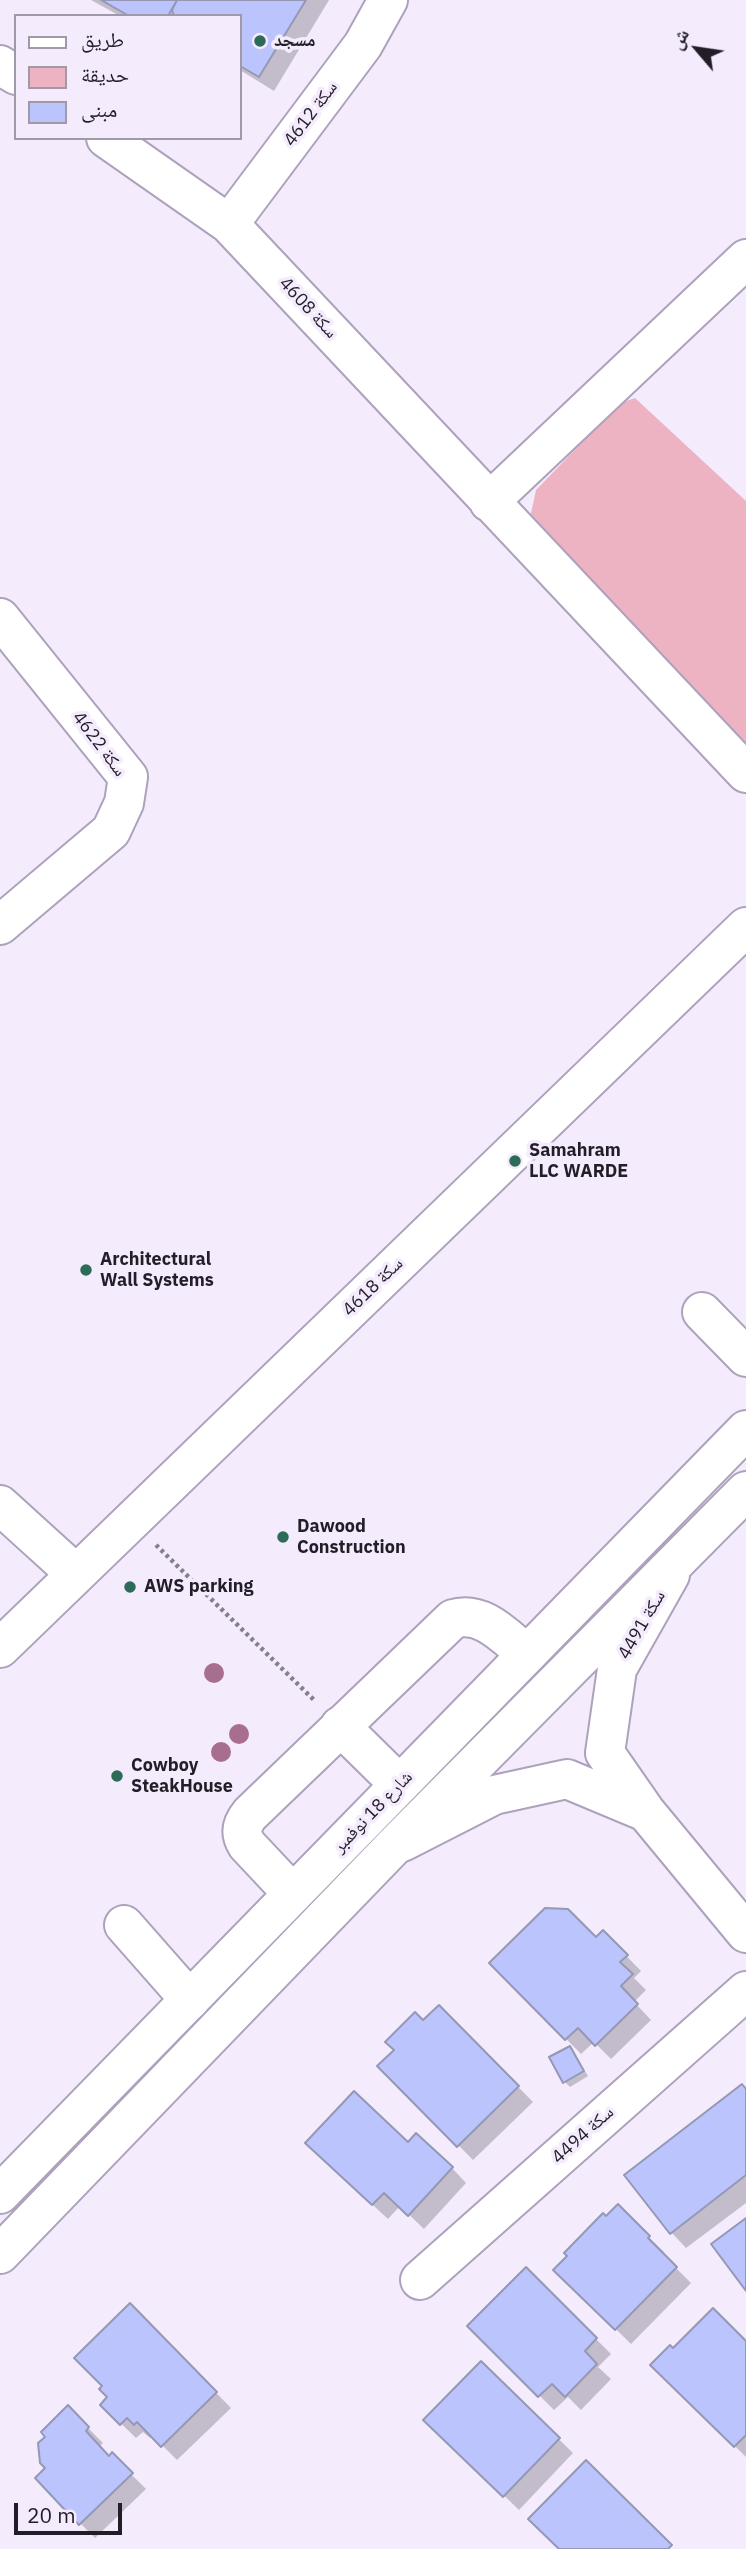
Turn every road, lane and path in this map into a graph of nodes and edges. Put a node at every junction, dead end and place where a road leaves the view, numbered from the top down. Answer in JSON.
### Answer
{"nodes":[{"id":1,"x":388,"y":0,"type":"edge"},
{"id":2,"x":109,"y":140,"type":"edge"},
{"id":3,"x":229,"y":224,"type":"junction"},
{"id":4,"x":746,"y":259,"type":"edge"},
{"id":5,"x":489,"y":502,"type":"junction"},
{"id":6,"x":0,"y":618,"type":"edge"},
{"id":7,"x":746,"y":773,"type":"edge"},
{"id":8,"x":0,"y":925,"type":"edge"},
{"id":9,"x":746,"y":927,"type":"edge"},
{"id":10,"x":702,"y":1312,"type":"dead end"},
{"id":11,"x":746,"y":1357,"type":"edge"},
{"id":12,"x":746,"y":1430,"type":"edge"},
{"id":13,"x":746,"y":1491,"type":"edge"},
{"id":14,"x":0,"y":1505,"type":"edge"},
{"id":15,"x":131,"y":1521,"type":"junction"},
{"id":16,"x":682,"y":1555,"type":"junction"},
{"id":17,"x":76,"y":1574,"type":"junction"},
{"id":18,"x":0,"y":1648,"type":"edge"},
{"id":19,"x":527,"y":1654,"type":"junction"},
{"id":20,"x":340,"y":1726,"type":"junction"},
{"id":21,"x":399,"y":1784,"type":"junction"},
{"id":22,"x":646,"y":1812,"type":"junction"},
{"id":23,"x":394,"y":1846,"type":"junction"},
{"id":24,"x":293,"y":1894,"type":"junction"},
{"id":25,"x":124,"y":1925,"type":"dead end"},
{"id":26,"x":746,"y":1933,"type":"edge"},
{"id":27,"x":746,"y":1991,"type":"edge"},
{"id":28,"x":190,"y":2000,"type":"junction"},
{"id":29,"x":0,"y":2194,"type":"edge"},
{"id":30,"x":0,"y":2254,"type":"edge"},
{"id":31,"x":420,"y":2280,"type":"dead end"}],
"edges":[{"from":1,"to":3,"type":"street","name":"سكة 4612"},
{"from":2,"to":3,"type":"street","name":"سكة 4608"},
{"from":3,"to":5,"type":"street","name":"سكة 4608"},
{"from":4,"to":5,"type":"street"},
{"from":5,"to":7,"type":"street","name":"سكة 4608"},
{"from":6,"to":8,"type":"street","name":"سكة 4622"},
{"from":9,"to":15,"type":"street","name":"سكة 4618"},
{"from":10,"to":11,"type":"street"},
{"from":12,"to":19,"type":"street","name":"شارع 18 نوفمبر"},
{"from":13,"to":16,"type":"street"},
{"from":14,"to":17,"type":"street"},
{"from":15,"to":17,"type":"street","name":"سكة 4618"},
{"from":15,"to":20,"type":"path"},
{"from":16,"to":22,"type":"street","name":"سكة 4491"},
{"from":16,"to":23,"type":"street"},
{"from":17,"to":18,"type":"street","name":"سكة 4618"},
{"from":19,"to":20,"type":"street"},
{"from":19,"to":21,"type":"street","name":"شارع 18 نوفمبر"},
{"from":20,"to":21,"type":"street"},
{"from":20,"to":24,"type":"street"},
{"from":21,"to":24,"type":"street","name":"شارع 18 نوفمبر"},
{"from":22,"to":23,"type":"street","name":"سكة 4491"},
{"from":22,"to":26,"type":"street","name":"سكة 4491"},
{"from":23,"to":30,"type":"street"},
{"from":24,"to":28,"type":"street","name":"شارع 18 نوفمبر"},
{"from":25,"to":28,"type":"street"},
{"from":27,"to":31,"type":"street","name":"سكة 4494"},
{"from":28,"to":29,"type":"street","name":"شارع 18 نوفمبر"}]}
